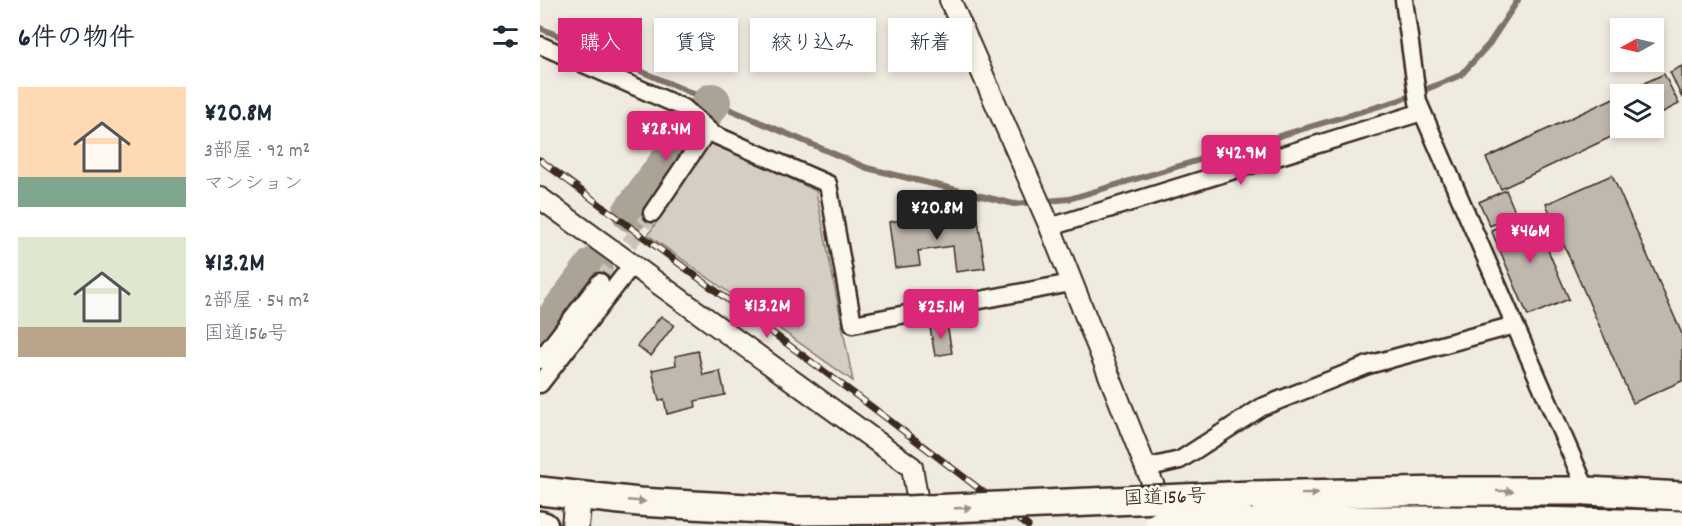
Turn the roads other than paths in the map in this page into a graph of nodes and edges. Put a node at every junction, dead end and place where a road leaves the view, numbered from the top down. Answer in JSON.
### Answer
{"nodes":[{"id":1,"x":950,"y":0,"type":"edge"},
{"id":2,"x":1404,"y":0,"type":"edge"},
{"id":3,"x":540,"y":45,"type":"edge"},
{"id":4,"x":1422,"y":112,"type":"junction"},
{"id":5,"x":708,"y":130,"type":"junction"},
{"id":6,"x":540,"y":198,"type":"edge"},
{"id":7,"x":652,"y":213,"type":"tunnel mouth"},
{"id":8,"x":1050,"y":227,"type":"junction"},
{"id":9,"x":632,"y":265,"type":"junction"},
{"id":10,"x":600,"y":282,"type":"tunnel mouth"},
{"id":11,"x":1071,"y":283,"type":"junction"},
{"id":12,"x":1515,"y":325,"type":"junction"},
{"id":13,"x":540,"y":360,"type":"edge"},
{"id":14,"x":540,"y":384,"type":"edge"},
{"id":15,"x":1146,"y":468,"type":"junction"},
{"id":16,"x":540,"y":491,"type":"edge"},
{"id":17,"x":1587,"y":492,"type":"junction"},
{"id":18,"x":578,"y":496,"type":"junction"},
{"id":19,"x":1682,"y":496,"type":"edge"},
{"id":20,"x":1682,"y":525,"type":"edge"},
{"id":21,"x":574,"y":526,"type":"edge"},
{"id":22,"x":922,"y":526,"type":"edge"},
{"id":23,"x":1158,"y":526,"type":"edge"},
{"id":24,"x":1172,"y":526,"type":"edge"}],
"edges":[{"from":1,"to":8,"type":"street"},
{"from":2,"to":4,"type":"street"},
{"from":3,"to":5,"type":"street"},
{"from":4,"to":8,"type":"street"},
{"from":4,"to":12,"type":"street"},
{"from":5,"to":7,"type":"street"},
{"from":5,"to":11,"type":"street"},
{"from":6,"to":9,"type":"street"},
{"from":8,"to":11,"type":"street"},
{"from":9,"to":14,"type":"street"},
{"from":9,"to":22,"type":"street"},
{"from":10,"to":13,"type":"street"},
{"from":11,"to":15,"type":"street"},
{"from":12,"to":15,"type":"street"},
{"from":12,"to":17,"type":"street"},
{"from":15,"to":24,"type":"street"},
{"from":16,"to":18,"type":"highway","name":"国道156号"},
{"from":18,"to":17,"type":"highway","name":"国道156号","one_way":true,"bridge":true},
{"from":17,"to":19,"type":"highway","name":"国道156号"},
{"from":18,"to":21,"type":"main road"},
{"from":20,"to":23,"type":"highway","name":"国道156号","bridge":true}]}
